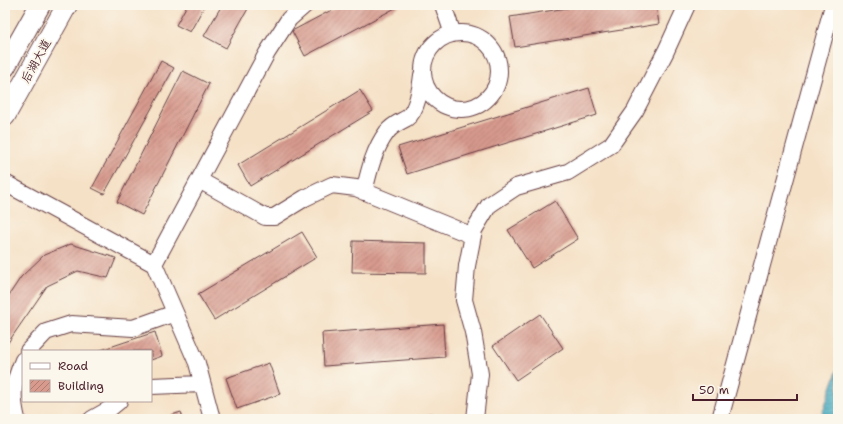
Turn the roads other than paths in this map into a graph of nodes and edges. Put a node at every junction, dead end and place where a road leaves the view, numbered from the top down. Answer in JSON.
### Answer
{"nodes":[{"id":1,"x":40,"y":5,"type":"edge"},
{"id":2,"x":67,"y":5,"type":"edge"},
{"id":3,"x":305,"y":5,"type":"edge"},
{"id":4,"x":443,"y":5,"type":"edge"},
{"id":5,"x":686,"y":5,"type":"edge"},
{"id":6,"x":833,"y":5,"type":"edge"},
{"id":7,"x":453,"y":34,"type":"junction"},
{"id":8,"x":5,"y":67,"type":"edge"},
{"id":9,"x":423,"y":70,"type":"junction"},
{"id":10,"x":5,"y":116,"type":"edge"},
{"id":11,"x":199,"y":180,"type":"junction"},
{"id":12,"x":5,"y":184,"type":"edge"},
{"id":13,"x":364,"y":192,"type":"junction"},
{"id":14,"x":473,"y":236,"type":"junction"},
{"id":15,"x":154,"y":264,"type":"junction"},
{"id":16,"x":175,"y":313,"type":"junction"},
{"id":17,"x":29,"y":350,"type":"edge"},
{"id":18,"x":22,"y":362,"type":"edge"},
{"id":19,"x":202,"y":384,"type":"junction"},
{"id":20,"x":152,"y":386,"type":"edge"},
{"id":21,"x":118,"y":402,"type":"edge"},
{"id":22,"x":17,"y":419,"type":"edge"},
{"id":23,"x":92,"y":419,"type":"edge"},
{"id":24,"x":212,"y":419,"type":"edge"},
{"id":25,"x":475,"y":419,"type":"edge"},
{"id":26,"x":720,"y":419,"type":"edge"}],
"edges":[{"from":1,"to":8,"type":"main road","name":"后湖大道"},
{"from":2,"to":10,"type":"main road","name":"后湖大道"},
{"from":3,"to":11,"type":"street"},
{"from":4,"to":7,"type":"street"},
{"from":5,"to":14,"type":"street"},
{"from":6,"to":26,"type":"street"},
{"from":7,"to":9,"type":"street"},
{"from":7,"to":9,"type":"street"},
{"from":9,"to":13,"type":"street"},
{"from":11,"to":13,"type":"street"},
{"from":11,"to":15,"type":"street"},
{"from":12,"to":15,"type":"street"},
{"from":13,"to":14,"type":"street"},
{"from":14,"to":25,"type":"street"},
{"from":15,"to":16,"type":"street"},
{"from":16,"to":17,"type":"street"},
{"from":16,"to":19,"type":"street"},
{"from":18,"to":22,"type":"street"},
{"from":19,"to":20,"type":"street"},
{"from":19,"to":24,"type":"street"},
{"from":21,"to":23,"type":"street"}]}
